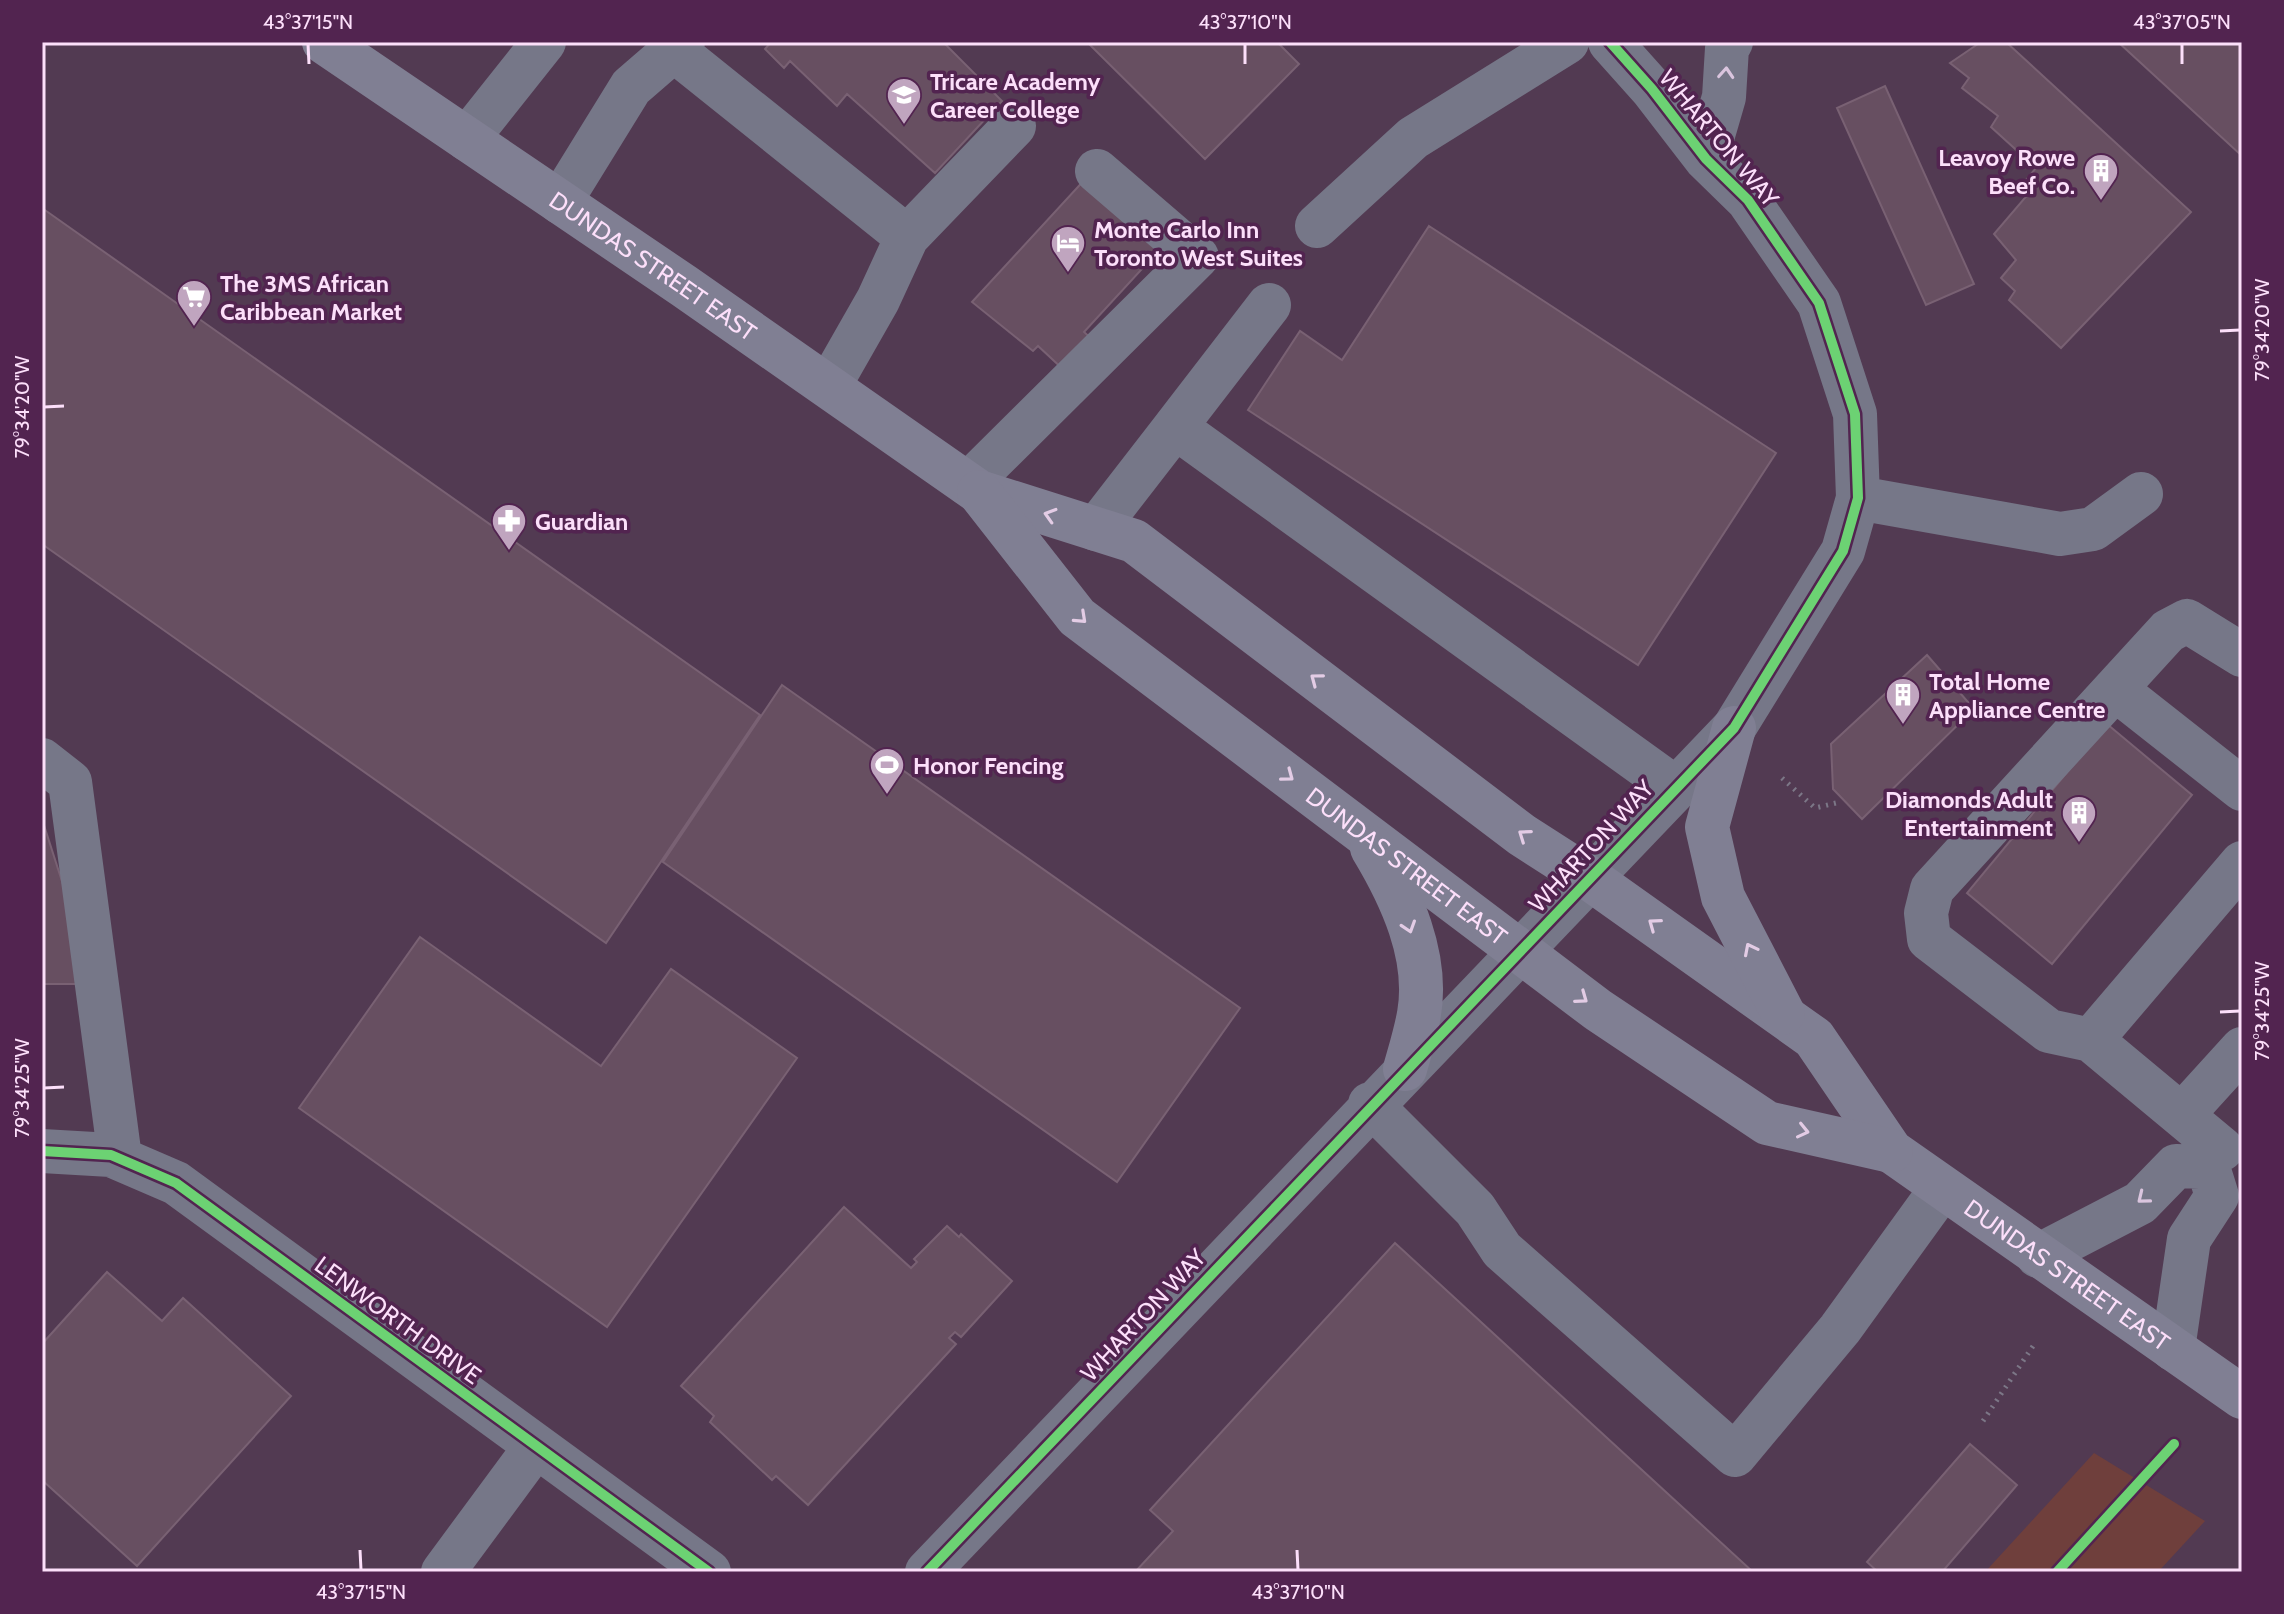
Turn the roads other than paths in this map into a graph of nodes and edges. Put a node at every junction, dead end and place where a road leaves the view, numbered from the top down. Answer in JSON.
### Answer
{"nodes":[{"id":1,"x":324,"y":42,"type":"edge"},
{"id":2,"x":544,"y":42,"type":"edge"},
{"id":3,"x":1567,"y":42,"type":"edge"},
{"id":4,"x":1610,"y":42,"type":"edge"},
{"id":5,"x":1731,"y":42,"type":"edge"},
{"id":6,"x":679,"y":46,"type":"edge"},
{"id":7,"x":1014,"y":126,"type":"dead end"},
{"id":8,"x":467,"y":139,"type":"junction"},
{"id":9,"x":1706,"y":159,"type":"junction"},
{"id":10,"x":1097,"y":171,"type":"dead end"},
{"id":11,"x":560,"y":202,"type":"junction"},
{"id":12,"x":1317,"y":226,"type":"dead end"},
{"id":13,"x":907,"y":237,"type":"junction"},
{"id":14,"x":1269,"y":305,"type":"dead end"},
{"id":15,"x":829,"y":386,"type":"junction"},
{"id":16,"x":1175,"y":427,"type":"junction"},
{"id":17,"x":974,"y":488,"type":"junction"},
{"id":18,"x":2141,"y":494,"type":"dead end"},
{"id":19,"x":1858,"y":498,"type":"junction"},
{"id":20,"x":1096,"y":529,"type":"junction"},
{"id":21,"x":2242,"y":655,"type":"edge"},
{"id":22,"x":2115,"y":689,"type":"junction"},
{"id":23,"x":1734,"y":728,"type":"junction"},
{"id":24,"x":42,"y":760,"type":"edge"},
{"id":25,"x":1674,"y":787,"type":"junction"},
{"id":26,"x":2242,"y":789,"type":"edge"},
{"id":27,"x":1362,"y":832,"type":"junction"},
{"id":28,"x":2242,"y":863,"type":"edge"},
{"id":29,"x":1589,"y":878,"type":"junction"},
{"id":30,"x":1519,"y":952,"type":"junction"},
{"id":31,"x":1786,"y":1018,"type":"junction"},
{"id":32,"x":2091,"y":1040,"type":"junction"},
{"id":33,"x":2242,"y":1049,"type":"edge"},
{"id":34,"x":1405,"y":1069,"type":"junction"},
{"id":35,"x":1370,"y":1104,"type":"junction"},
{"id":36,"x":2182,"y":1115,"type":"junction"},
{"id":37,"x":42,"y":1151,"type":"edge"},
{"id":38,"x":1891,"y":1151,"type":"junction"},
{"id":39,"x":120,"y":1158,"type":"junction"},
{"id":40,"x":2224,"y":1160,"type":"edge"},
{"id":41,"x":1942,"y":1188,"type":"junction"},
{"id":42,"x":2038,"y":1256,"type":"junction"},
{"id":43,"x":2173,"y":1349,"type":"junction"},
{"id":44,"x":2242,"y":1397,"type":"edge"},
{"id":45,"x":536,"y":1446,"type":"junction"},
{"id":46,"x":451,"y":1569,"type":"edge"},
{"id":47,"x":709,"y":1572,"type":"edge"},
{"id":48,"x":927,"y":1572,"type":"edge"}],
"edges":[{"from":1,"to":8,"type":"main road","name":"DUNDAS STREET EAST"},
{"from":2,"to":8,"type":"street"},
{"from":3,"to":12,"type":"street"},
{"from":4,"to":9,"type":"street","name":"WHARTON WAY"},
{"from":9,"to":5,"type":"street","name":"WHARTON WAY","one_way":true},
{"from":6,"to":11,"type":"street"},
{"from":6,"to":13,"type":"street"},
{"from":7,"to":13,"type":"street"},
{"from":8,"to":11,"type":"main road","name":"DUNDAS STREET EAST"},
{"from":9,"to":19,"type":"street","name":"WHARTON WAY"},
{"from":10,"to":17,"type":"street"},
{"from":11,"to":15,"type":"main road","name":"DUNDAS STREET EAST"},
{"from":13,"to":15,"type":"street"},
{"from":14,"to":16,"type":"street"},
{"from":15,"to":17,"type":"main road","name":"DUNDAS STREET EAST"},
{"from":16,"to":20,"type":"street"},
{"from":16,"to":25,"type":"street"},
{"from":20,"to":17,"type":"main road","name":"DUNDAS STREET EAST","one_way":true},
{"from":17,"to":27,"type":"main road","name":"DUNDAS STREET EAST","one_way":true},
{"from":18,"to":19,"type":"street"},
{"from":19,"to":23,"type":"street","name":"WHARTON WAY"},
{"from":29,"to":20,"type":"main road","name":"DUNDAS STREET EAST","one_way":true},
{"from":21,"to":22,"type":"street"},
{"from":22,"to":26,"type":"street"},
{"from":22,"to":32,"type":"street"},
{"from":23,"to":25,"type":"street","name":"WHARTON WAY"},
{"from":31,"to":23,"type":"main road","one_way":true},
{"from":24,"to":39,"type":"street"},
{"from":25,"to":29,"type":"street","name":"WHARTON WAY"},
{"from":27,"to":30,"type":"main road","name":"DUNDAS STREET EAST"},
{"from":27,"to":34,"type":"main road","one_way":true},
{"from":28,"to":32,"type":"street"},
{"from":29,"to":30,"type":"street","name":"WHARTON WAY"},
{"from":31,"to":29,"type":"main road","name":"DUNDAS STREET EAST","one_way":true},
{"from":30,"to":34,"type":"street","name":"WHARTON WAY"},
{"from":30,"to":38,"type":"main road","name":"DUNDAS STREET EAST","one_way":true},
{"from":31,"to":38,"type":"main road","name":"DUNDAS STREET EAST"},
{"from":32,"to":36,"type":"street"},
{"from":33,"to":36,"type":"street"},
{"from":34,"to":35,"type":"street","name":"WHARTON WAY"},
{"from":35,"to":41,"type":"street"},
{"from":35,"to":48,"type":"street","name":"WHARTON WAY"},
{"from":36,"to":40,"type":"street"},
{"from":37,"to":39,"type":"street","name":"LENWORTH DRIVE"},
{"from":38,"to":41,"type":"main road","name":"DUNDAS STREET EAST"},
{"from":39,"to":45,"type":"street","name":"LENWORTH DRIVE"},
{"from":40,"to":42,"type":"street","one_way":true},
{"from":40,"to":43,"type":"street"},
{"from":41,"to":42,"type":"main road","name":"DUNDAS STREET EAST"},
{"from":42,"to":43,"type":"main road","name":"DUNDAS STREET EAST"},
{"from":43,"to":44,"type":"main road","name":"DUNDAS STREET EAST"},
{"from":45,"to":46,"type":"street"},
{"from":45,"to":47,"type":"street","name":"LENWORTH DRIVE"}]}
